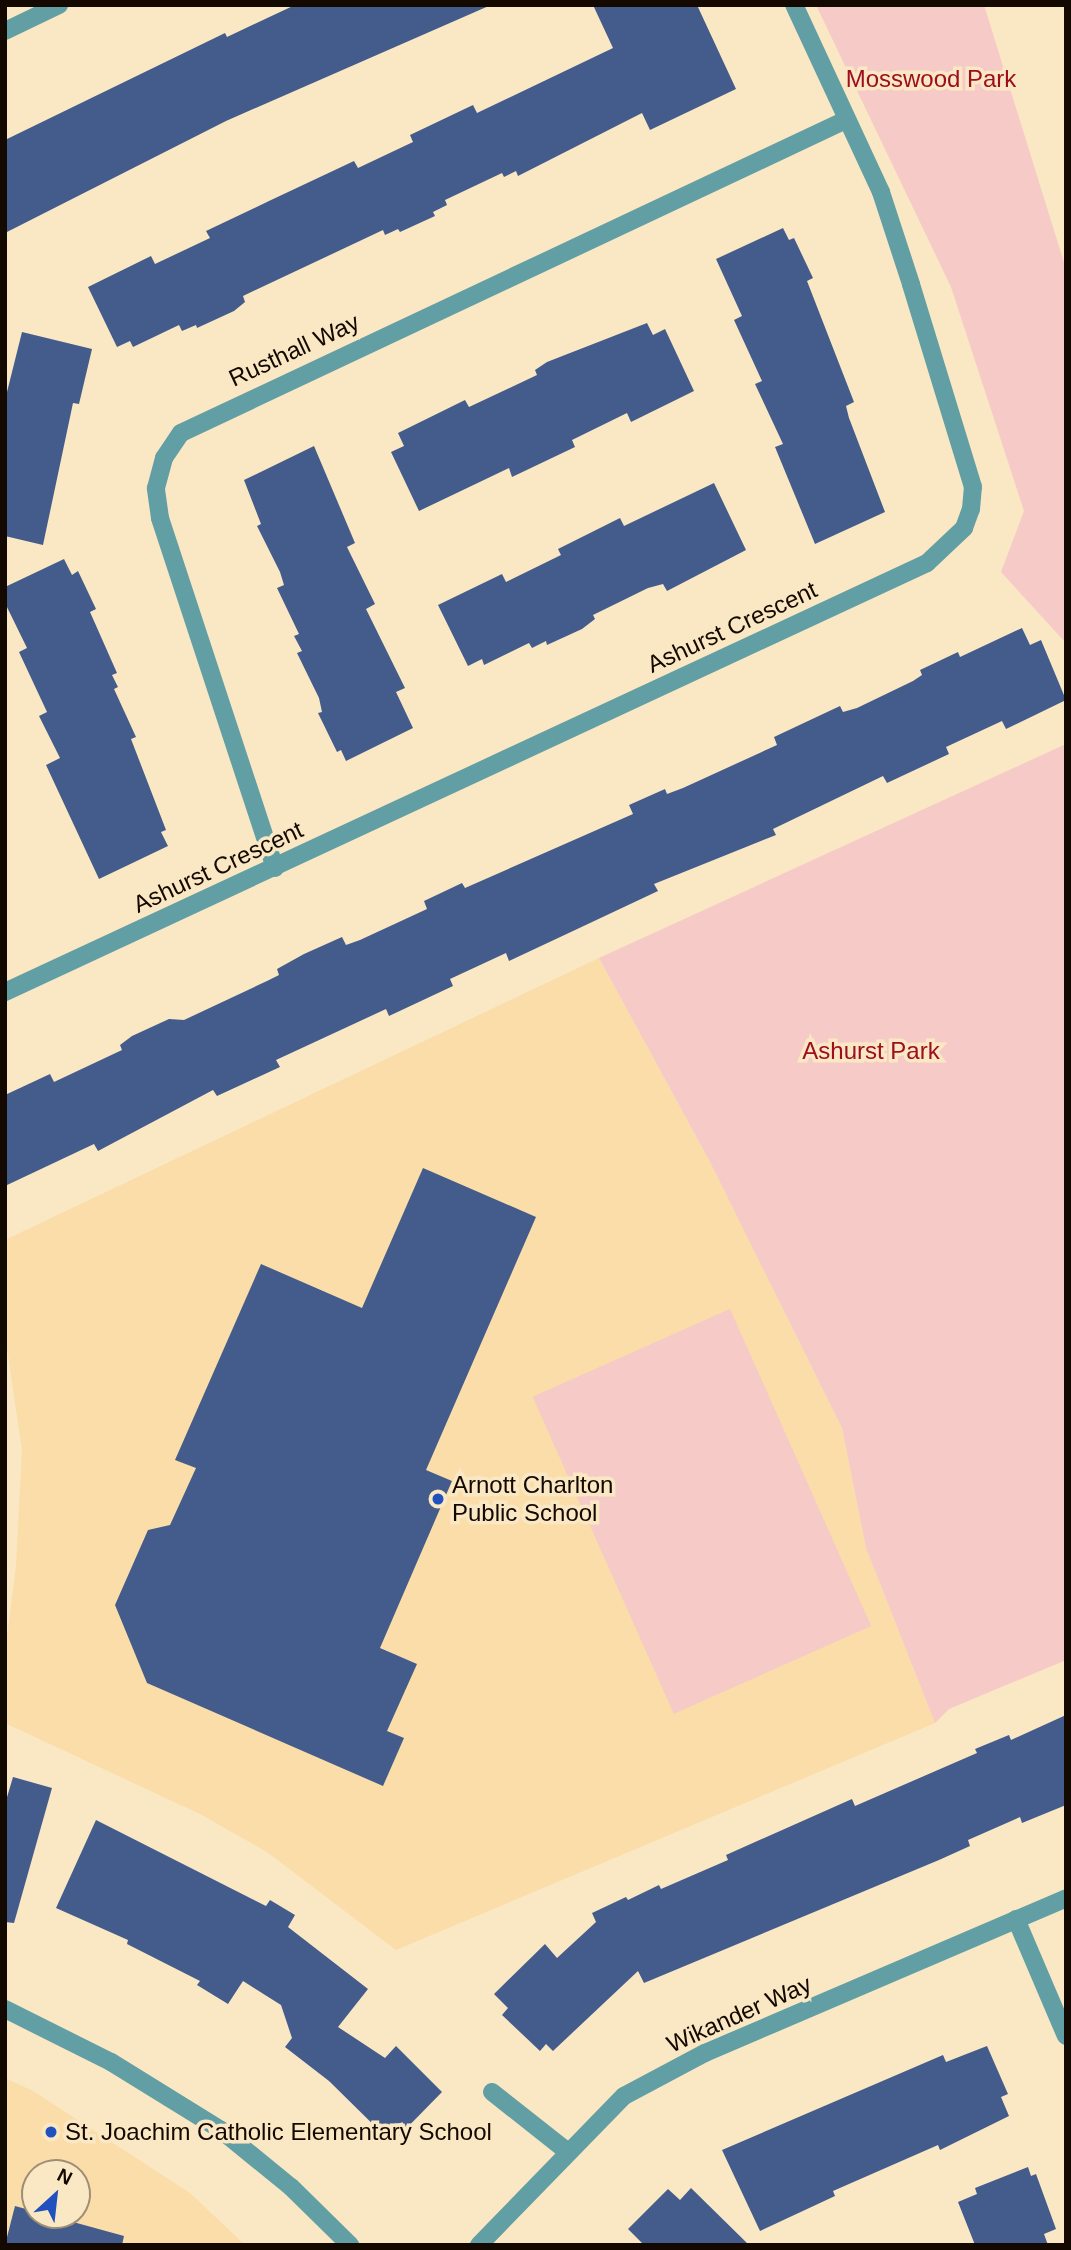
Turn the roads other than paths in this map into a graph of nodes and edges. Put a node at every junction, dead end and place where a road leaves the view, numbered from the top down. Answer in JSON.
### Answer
{"nodes":[{"id":1,"x":59,"y":5,"type":"edge"},
{"id":2,"x":794,"y":5,"type":"edge"},
{"id":3,"x":5,"y":31,"type":"edge"},
{"id":4,"x":846,"y":120,"type":"junction"},
{"id":5,"x":275,"y":868,"type":"junction"},
{"id":6,"x":5,"y":992,"type":"edge"},
{"id":7,"x":1066,"y":1898,"type":"edge"},
{"id":8,"x":1016,"y":1919,"type":"junction"},
{"id":9,"x":5,"y":2009,"type":"edge"},
{"id":10,"x":1066,"y":2036,"type":"edge"},
{"id":11,"x":492,"y":2092,"type":"dead end"},
{"id":12,"x":568,"y":2152,"type":"junction"},
{"id":13,"x":350,"y":2245,"type":"edge"},
{"id":14,"x":480,"y":2245,"type":"edge"}],
"edges":[{"from":1,"to":3,"type":"street"},
{"from":2,"to":4,"type":"street","name":"Ashurst Crescent"},
{"from":4,"to":5,"type":"street","name":"Rusthall Way"},
{"from":4,"to":5,"type":"street","name":"Ashurst Crescent"},
{"from":5,"to":6,"type":"street","name":"Ashurst Crescent"},
{"from":7,"to":8,"type":"street","name":"Wikander Way"},
{"from":8,"to":10,"type":"street"},
{"from":8,"to":12,"type":"street","name":"Wikander Way"},
{"from":9,"to":13,"type":"street"},
{"from":11,"to":12,"type":"street"},
{"from":12,"to":14,"type":"street","name":"Wikander Way"}]}
